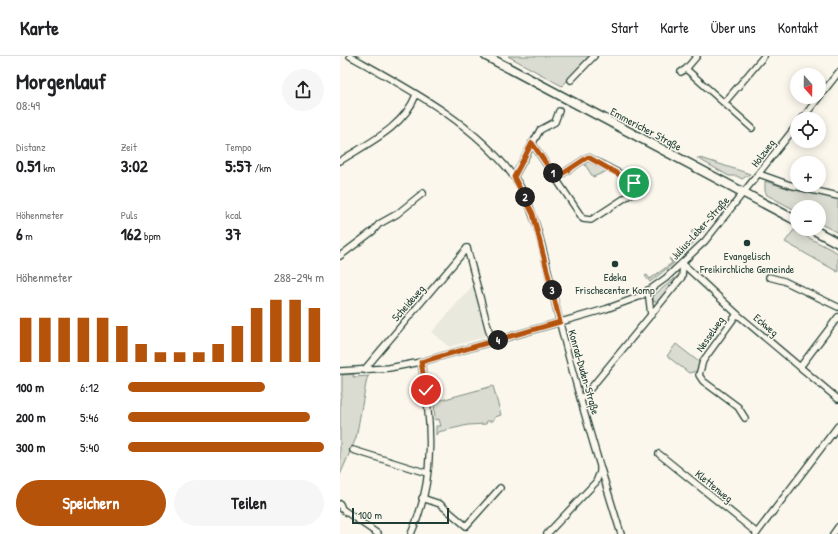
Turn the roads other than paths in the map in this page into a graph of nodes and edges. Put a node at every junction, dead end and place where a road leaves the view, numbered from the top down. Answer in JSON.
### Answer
{"nodes":[{"id":1,"x":350,"y":56,"type":"edge"},
{"id":2,"x":486,"y":56,"type":"edge"},
{"id":3,"x":594,"y":56,"type":"edge"},
{"id":4,"x":696,"y":56,"type":"edge"},
{"id":5,"x":764,"y":56,"type":"edge"},
{"id":6,"x":838,"y":73,"type":"edge"},
{"id":7,"x":571,"y":80,"type":"dead end"},
{"id":8,"x":416,"y":95,"type":"junction"},
{"id":9,"x":725,"y":102,"type":"junction"},
{"id":10,"x":560,"y":111,"type":"dead end"},
{"id":11,"x":807,"y":112,"type":"edge"},
{"id":12,"x":752,"y":128,"type":"dead end"},
{"id":13,"x":790,"y":134,"type":"edge"},
{"id":14,"x":532,"y":143,"type":"junction"},
{"id":15,"x":340,"y":161,"type":"edge"},
{"id":16,"x":759,"y":174,"type":"junction"},
{"id":17,"x":514,"y":177,"type":"junction"},
{"id":18,"x":556,"y":178,"type":"junction"},
{"id":19,"x":744,"y":193,"type":"junction"},
{"id":20,"x":423,"y":194,"type":"dead end"},
{"id":21,"x":838,"y":196,"type":"edge"},
{"id":22,"x":790,"y":217,"type":"edge"},
{"id":23,"x":825,"y":236,"type":"edge"},
{"id":24,"x":838,"y":243,"type":"edge"},
{"id":25,"x":340,"y":256,"type":"edge"},
{"id":26,"x":682,"y":264,"type":"junction"},
{"id":27,"x":769,"y":276,"type":"dead end"},
{"id":28,"x":648,"y":290,"type":"junction"},
{"id":29,"x":838,"y":307,"type":"edge"},
{"id":30,"x":736,"y":314,"type":"junction"},
{"id":31,"x":650,"y":315,"type":"junction"},
{"id":32,"x":838,"y":317,"type":"edge"},
{"id":33,"x":560,"y":322,"type":"junction"},
{"id":34,"x":492,"y":342,"type":"junction"},
{"id":35,"x":421,"y":362,"type":"junction"},
{"id":36,"x":800,"y":366,"type":"junction"},
{"id":37,"x":364,"y":370,"type":"junction"},
{"id":38,"x":340,"y":371,"type":"edge"},
{"id":39,"x":838,"y":399,"type":"edge"},
{"id":40,"x":581,"y":400,"type":"junction"},
{"id":41,"x":745,"y":418,"type":"dead end"},
{"id":42,"x":838,"y":426,"type":"edge"},
{"id":43,"x":353,"y":450,"type":"dead end"},
{"id":44,"x":658,"y":454,"type":"dead end"},
{"id":45,"x":600,"y":466,"type":"junction"},
{"id":46,"x":427,"y":473,"type":"junction"},
{"id":47,"x":500,"y":488,"type":"dead end"},
{"id":48,"x":422,"y":498,"type":"junction"},
{"id":49,"x":340,"y":504,"type":"edge"},
{"id":50,"x":838,"y":527,"type":"edge"},
{"id":51,"x":378,"y":534,"type":"edge"},
{"id":52,"x":410,"y":534,"type":"edge"},
{"id":53,"x":548,"y":534,"type":"edge"},
{"id":54,"x":621,"y":534,"type":"edge"},
{"id":55,"x":757,"y":534,"type":"edge"},
{"id":56,"x":833,"y":534,"type":"edge"}],
"edges":[{"from":1,"to":8,"type":"street","name":"Konrad-Duden-Straße"},
{"from":2,"to":19,"type":"main road","name":"Emmericher Straße"},
{"from":3,"to":7,"type":"street"},
{"from":4,"to":9,"type":"street"},
{"from":5,"to":9,"type":"street"},
{"from":6,"to":11,"type":"street"},
{"from":8,"to":15,"type":"street"},
{"from":8,"to":17,"type":"street","name":"Konrad-Duden-Straße"},
{"from":9,"to":12,"type":"street"},
{"from":10,"to":14,"type":"street"},
{"from":13,"to":16,"type":"street","name":"Holzweg"},
{"from":14,"to":17,"type":"street"},
{"from":14,"to":18,"type":"street"},
{"from":16,"to":19,"type":"street","name":"Holzweg"},
{"from":16,"to":21,"type":"street"},
{"from":17,"to":33,"type":"street","name":"Konrad-Duden-Straße"},
{"from":18,"to":18,"type":"street"},
{"from":19,"to":22,"type":"main road","name":"Emmericher Straße"},
{"from":19,"to":26,"type":"street","name":"Julius-Leber-Straße"},
{"from":20,"to":25,"type":"street"},
{"from":23,"to":24,"type":"main road"},
{"from":26,"to":28,"type":"street","name":"Julius-Leber-Straße"},
{"from":26,"to":30,"type":"street","name":"Eckweg"},
{"from":26,"to":31,"type":"street"},
{"from":27,"to":29,"type":"street"},
{"from":28,"to":31,"type":"street"},
{"from":28,"to":33,"type":"street","name":"Julius-Leber-Straße"},
{"from":30,"to":36,"type":"street","name":"Eckweg"},
{"from":30,"to":41,"type":"street","name":"Nesselweg"},
{"from":31,"to":40,"type":"street"},
{"from":32,"to":36,"type":"street"},
{"from":33,"to":34,"type":"street","name":"Julius-Leber-Straße"},
{"from":33,"to":40,"type":"street","name":"Konrad-Duden-Straße"},
{"from":34,"to":35,"type":"street","name":"Julius-Leber-Straße"},
{"from":34,"to":37,"type":"street","name":"Scheideweg"},
{"from":35,"to":37,"type":"street","name":"Julius-Leber-Straße"},
{"from":35,"to":46,"type":"street"},
{"from":36,"to":39,"type":"street","name":"Eckweg"},
{"from":37,"to":38,"type":"street","name":"Julius-Leber-Straße"},
{"from":40,"to":45,"type":"street","name":"Konrad-Duden-Straße"},
{"from":42,"to":55,"type":"street"},
{"from":43,"to":46,"type":"street"},
{"from":44,"to":55,"type":"street","name":"Klettenweg"},
{"from":45,"to":53,"type":"street"},
{"from":45,"to":54,"type":"street","name":"Konrad-Duden-Straße"},
{"from":46,"to":48,"type":"street"},
{"from":47,"to":48,"type":"street"},
{"from":48,"to":52,"type":"street"},
{"from":49,"to":51,"type":"street"},
{"from":50,"to":56,"type":"street"}]}
